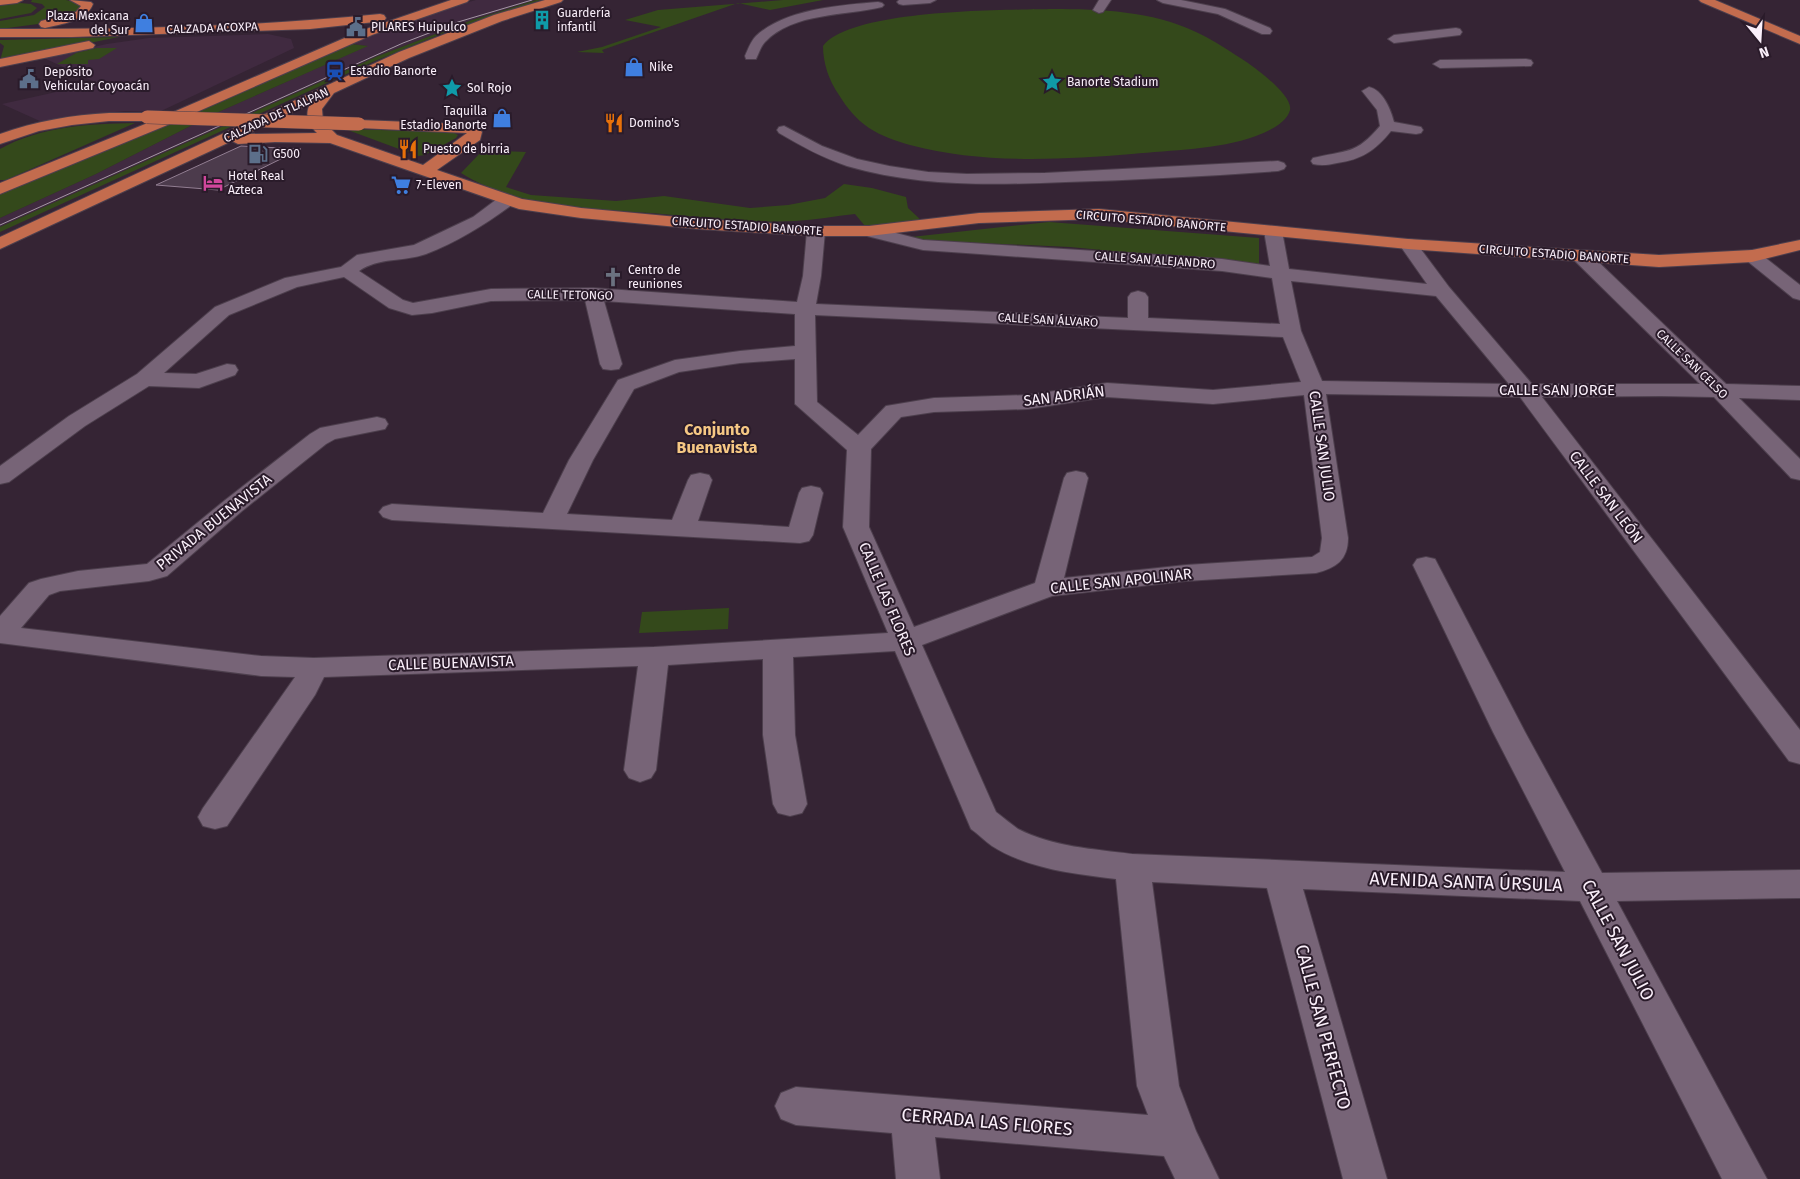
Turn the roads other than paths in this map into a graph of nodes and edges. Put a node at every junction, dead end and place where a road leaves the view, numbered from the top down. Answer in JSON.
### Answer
{"nodes":[{"id":1,"x":17,"y":0,"type":"edge"},
{"id":2,"x":76,"y":0,"type":"edge"},
{"id":3,"x":462,"y":0,"type":"edge"},
{"id":4,"x":557,"y":0,"type":"edge"},
{"id":5,"x":930,"y":0,"type":"edge"},
{"id":6,"x":1163,"y":0,"type":"edge"},
{"id":7,"x":1705,"y":0,"type":"edge"},
{"id":8,"x":906,"y":1,"type":"edge"},
{"id":9,"x":0,"y":2,"type":"edge"},
{"id":10,"x":1192,"y":2,"type":"edge"},
{"id":11,"x":878,"y":5,"type":"dead end"},
{"id":12,"x":423,"y":11,"type":"junction"},
{"id":13,"x":758,"y":23,"type":"dead end"},
{"id":14,"x":783,"y":26,"type":"junction"},
{"id":15,"x":0,"y":31,"type":"edge"},
{"id":16,"x":1266,"y":31,"type":"dead end"},
{"id":17,"x":1456,"y":32,"type":"dead end"},
{"id":18,"x":171,"y":33,"type":"junction"},
{"id":19,"x":0,"y":37,"type":"edge"},
{"id":20,"x":1394,"y":39,"type":"dead end"},
{"id":21,"x":1800,"y":40,"type":"edge"},
{"id":22,"x":335,"y":46,"type":"junction"},
{"id":23,"x":751,"y":56,"type":"dead end"},
{"id":24,"x":0,"y":63,"type":"edge"},
{"id":25,"x":1526,"y":63,"type":"dead end"},
{"id":26,"x":1440,"y":64,"type":"dead end"},
{"id":27,"x":328,"y":90,"type":"junction"},
{"id":28,"x":1369,"y":90,"type":"dead end"},
{"id":29,"x":1387,"y":126,"type":"junction"},
{"id":30,"x":784,"y":130,"type":"dead end"},
{"id":31,"x":1416,"y":130,"type":"dead end"},
{"id":32,"x":332,"y":138,"type":"junction"},
{"id":33,"x":0,"y":139,"type":"edge"},
{"id":34,"x":220,"y":141,"type":"junction"},
{"id":35,"x":1278,"y":166,"type":"dead end"},
{"id":36,"x":424,"y":171,"type":"junction"},
{"id":37,"x":1348,"y":172,"type":"dead end"},
{"id":38,"x":5,"y":186,"type":"edge"},
{"id":39,"x":507,"y":200,"type":"junction"},
{"id":40,"x":816,"y":231,"type":"junction"},
{"id":41,"x":870,"y":231,"type":"junction"},
{"id":42,"x":1273,"y":232,"type":"junction"},
{"id":43,"x":0,"y":244,"type":"edge"},
{"id":44,"x":1408,"y":244,"type":"junction"},
{"id":45,"x":1800,"y":245,"type":"edge"},
{"id":46,"x":1752,"y":256,"type":"junction"},
{"id":47,"x":1582,"y":257,"type":"junction"},
{"id":48,"x":348,"y":271,"type":"junction"},
{"id":49,"x":1279,"y":273,"type":"junction"},
{"id":50,"x":1442,"y":290,"type":"junction"},
{"id":51,"x":592,"y":294,"type":"junction"},
{"id":52,"x":1800,"y":294,"type":"edge"},
{"id":53,"x":1138,"y":297,"type":"dead end"},
{"id":54,"x":804,"y":309,"type":"junction"},
{"id":55,"x":1138,"y":324,"type":"junction"},
{"id":56,"x":1291,"y":331,"type":"junction"},
{"id":57,"x":805,"y":352,"type":"junction"},
{"id":58,"x":611,"y":364,"type":"dead end"},
{"id":59,"x":227,"y":370,"type":"dead end"},
{"id":60,"x":145,"y":380,"type":"junction"},
{"id":61,"x":1314,"y":387,"type":"junction"},
{"id":62,"x":1526,"y":391,"type":"junction"},
{"id":63,"x":1720,"y":391,"type":"junction"},
{"id":64,"x":1800,"y":393,"type":"edge"},
{"id":65,"x":377,"y":424,"type":"dead end"},
{"id":66,"x":859,"y":448,"type":"junction"},
{"id":67,"x":1800,"y":473,"type":"edge"},
{"id":68,"x":0,"y":477,"type":"edge"},
{"id":69,"x":1076,"y":478,"type":"dead end"},
{"id":70,"x":700,"y":480,"type":"dead end"},
{"id":71,"x":811,"y":493,"type":"dead end"},
{"id":72,"x":392,"y":512,"type":"dead end"},
{"id":73,"x":551,"y":522,"type":"junction"},
{"id":74,"x":682,"y":529,"type":"junction"},
{"id":75,"x":1316,"y":564,"type":"joint"},
{"id":76,"x":1426,"y":565,"type":"dead end"},
{"id":77,"x":1047,"y":588,"type":"junction"},
{"id":78,"x":0,"y":634,"type":"edge"},
{"id":79,"x":904,"y":640,"type":"junction"},
{"id":80,"x":778,"y":650,"type":"junction"},
{"id":81,"x":654,"y":656,"type":"junction"},
{"id":82,"x":314,"y":668,"type":"junction"},
{"id":83,"x":1800,"y":754,"type":"edge"},
{"id":84,"x":640,"y":770,"type":"dead end"},
{"id":85,"x":790,"y":804,"type":"dead end"},
{"id":86,"x":216,"y":817,"type":"dead end"},
{"id":87,"x":1132,"y":867,"type":"junction"},
{"id":88,"x":1281,"y":874,"type":"junction"},
{"id":89,"x":1800,"y":884,"type":"edge"},
{"id":90,"x":1590,"y":887,"type":"junction"},
{"id":91,"x":796,"y":1106,"type":"dead end"},
{"id":92,"x":912,"y":1115,"type":"junction"},
{"id":93,"x":1177,"y":1137,"type":"junction"},
{"id":94,"x":918,"y":1179,"type":"edge"},
{"id":95,"x":1198,"y":1179,"type":"edge"},
{"id":96,"x":1365,"y":1179,"type":"edge"},
{"id":97,"x":1744,"y":1179,"type":"edge"}],
"edges":[{"from":1,"to":9,"type":"main road"},
{"from":2,"to":15,"type":"main road"},
{"from":3,"to":12,"type":"main road"},
{"from":4,"to":27,"type":"main road","name":"CALZADA DE TLALPAN"},
{"from":5,"to":8,"type":"street"},
{"from":6,"to":10,"type":"street"},
{"from":7,"to":21,"type":"main road"},
{"from":10,"to":16,"type":"street"},
{"from":11,"to":14,"type":"street"},
{"from":12,"to":15,"type":"main road","name":"CALZADA ACOXPA"},
{"from":12,"to":22,"type":"main road"},
{"from":13,"to":14,"type":"street"},
{"from":14,"to":23,"type":"street"},
{"from":17,"to":20,"type":"street"},
{"from":18,"to":19,"type":"main road","name":"CALZADA ACOXPA"},
{"from":18,"to":22,"type":"main road","name":"CALZADA ACOXPA"},
{"from":18,"to":24,"type":"main road"},
{"from":22,"to":38,"type":"main road"},
{"from":25,"to":26,"type":"street"},
{"from":27,"to":32,"type":"main road","name":"CIRCUITO ESTADIO BANORTE"},
{"from":27,"to":34,"type":"main road","name":"CALZADA DE TLALPAN"},
{"from":28,"to":29,"type":"street"},
{"from":29,"to":31,"type":"street"},
{"from":29,"to":37,"type":"street"},
{"from":30,"to":35,"type":"street"},
{"from":32,"to":34,"type":"main road","name":"CIRCUITO ESTADIO BANORTE"},
{"from":32,"to":36,"type":"main road","name":"CIRCUITO ESTADIO BANORTE"},
{"from":33,"to":36,"type":"main road","bridge":true},
{"from":34,"to":43,"type":"main road","name":"CALZADA DE TLALPAN"},
{"from":36,"to":39,"type":"main road","name":"CIRCUITO ESTADIO BANORTE"},
{"from":39,"to":40,"type":"main road","name":"CIRCUITO ESTADIO BANORTE"},
{"from":39,"to":48,"type":"street"},
{"from":40,"to":41,"type":"main road","name":"CIRCUITO ESTADIO BANORTE"},
{"from":40,"to":54,"type":"street"},
{"from":41,"to":42,"type":"main road","name":"CIRCUITO ESTADIO BANORTE"},
{"from":41,"to":49,"type":"street","name":"CALLE SAN ALEJANDRO"},
{"from":42,"to":44,"type":"main road","name":"CIRCUITO ESTADIO BANORTE"},
{"from":42,"to":49,"type":"street","name":"CALLE SAN JULIO"},
{"from":44,"to":47,"type":"main road","name":"CIRCUITO ESTADIO BANORTE"},
{"from":44,"to":50,"type":"street","name":"CALLE SAN LEÓN"},
{"from":45,"to":46,"type":"main road","name":"CIRCUITO ESTADIO BANORTE"},
{"from":46,"to":47,"type":"main road","name":"CIRCUITO ESTADIO BANORTE"},
{"from":46,"to":52,"type":"street"},
{"from":47,"to":63,"type":"street","name":"CALLE SAN CELSO"},
{"from":48,"to":51,"type":"street","name":"CALLE TETONGO"},
{"from":48,"to":60,"type":"street"},
{"from":49,"to":50,"type":"street","name":"CALLE SAN ALEJANDRO"},
{"from":49,"to":56,"type":"street","name":"CALLE SAN JULIO"},
{"from":50,"to":62,"type":"street","name":"CALLE SAN LEÓN"},
{"from":51,"to":54,"type":"street","name":"CALLE TETONGO"},
{"from":51,"to":58,"type":"street"},
{"from":53,"to":55,"type":"street"},
{"from":54,"to":55,"type":"street","name":"CALLE SAN ÁLVARO"},
{"from":54,"to":57,"type":"street"},
{"from":55,"to":56,"type":"street","name":"CALLE SAN ÁLVARO"},
{"from":56,"to":61,"type":"street","name":"CALLE SAN JULIO"},
{"from":57,"to":66,"type":"street"},
{"from":57,"to":73,"type":"street"},
{"from":59,"to":60,"type":"street"},
{"from":60,"to":68,"type":"street"},
{"from":61,"to":62,"type":"street","name":"CALLE SAN JORGE"},
{"from":61,"to":66,"type":"street","name":"SAN ADRIÁN"},
{"from":61,"to":75,"type":"street","name":"CALLE SAN JULIO"},
{"from":62,"to":63,"type":"street","name":"CALLE SAN JORGE"},
{"from":62,"to":83,"type":"street","name":"CALLE SAN LEÓN"},
{"from":63,"to":64,"type":"street","name":"CALLE SAN JORGE"},
{"from":63,"to":67,"type":"street","name":"CALLE SAN CELSO"},
{"from":65,"to":78,"type":"street","name":"PRIVADA BUENAVISTA"},
{"from":66,"to":79,"type":"street","name":"CALLE LAS FLORES"},
{"from":69,"to":77,"type":"street"},
{"from":70,"to":74,"type":"street"},
{"from":71,"to":74,"type":"street"},
{"from":72,"to":73,"type":"street"},
{"from":73,"to":74,"type":"street"},
{"from":75,"to":77,"type":"street","name":"CALLE SAN APOLINAR"},
{"from":76,"to":90,"type":"street","name":"CALLE SAN JULIO"},
{"from":77,"to":79,"type":"street","name":"CALLE SAN APOLINAR"},
{"from":78,"to":82,"type":"street","name":"CALLE BUENAVISTA"},
{"from":79,"to":80,"type":"street","name":"CALLE BUENAVISTA"},
{"from":79,"to":87,"type":"street","name":"CALLE LAS FLORES"},
{"from":80,"to":81,"type":"street","name":"CALLE BUENAVISTA"},
{"from":80,"to":85,"type":"street"},
{"from":81,"to":82,"type":"street","name":"CALLE BUENAVISTA"},
{"from":81,"to":84,"type":"street"},
{"from":82,"to":86,"type":"street"},
{"from":87,"to":88,"type":"street","name":"AVENIDA SANTA ÚRSULA"},
{"from":87,"to":93,"type":"street"},
{"from":88,"to":90,"type":"street","name":"AVENIDA SANTA ÚRSULA"},
{"from":88,"to":96,"type":"street","name":"CALLE SAN PERFECTO"},
{"from":89,"to":90,"type":"street","name":"AVENIDA SANTA ÚRSULA"},
{"from":90,"to":97,"type":"street","name":"CALLE SAN JULIO"},
{"from":91,"to":92,"type":"street","name":"CERRADA LAS FLORES"},
{"from":92,"to":93,"type":"street","name":"CERRADA LAS FLORES"},
{"from":92,"to":94,"type":"street"},
{"from":93,"to":95,"type":"street"}]}
